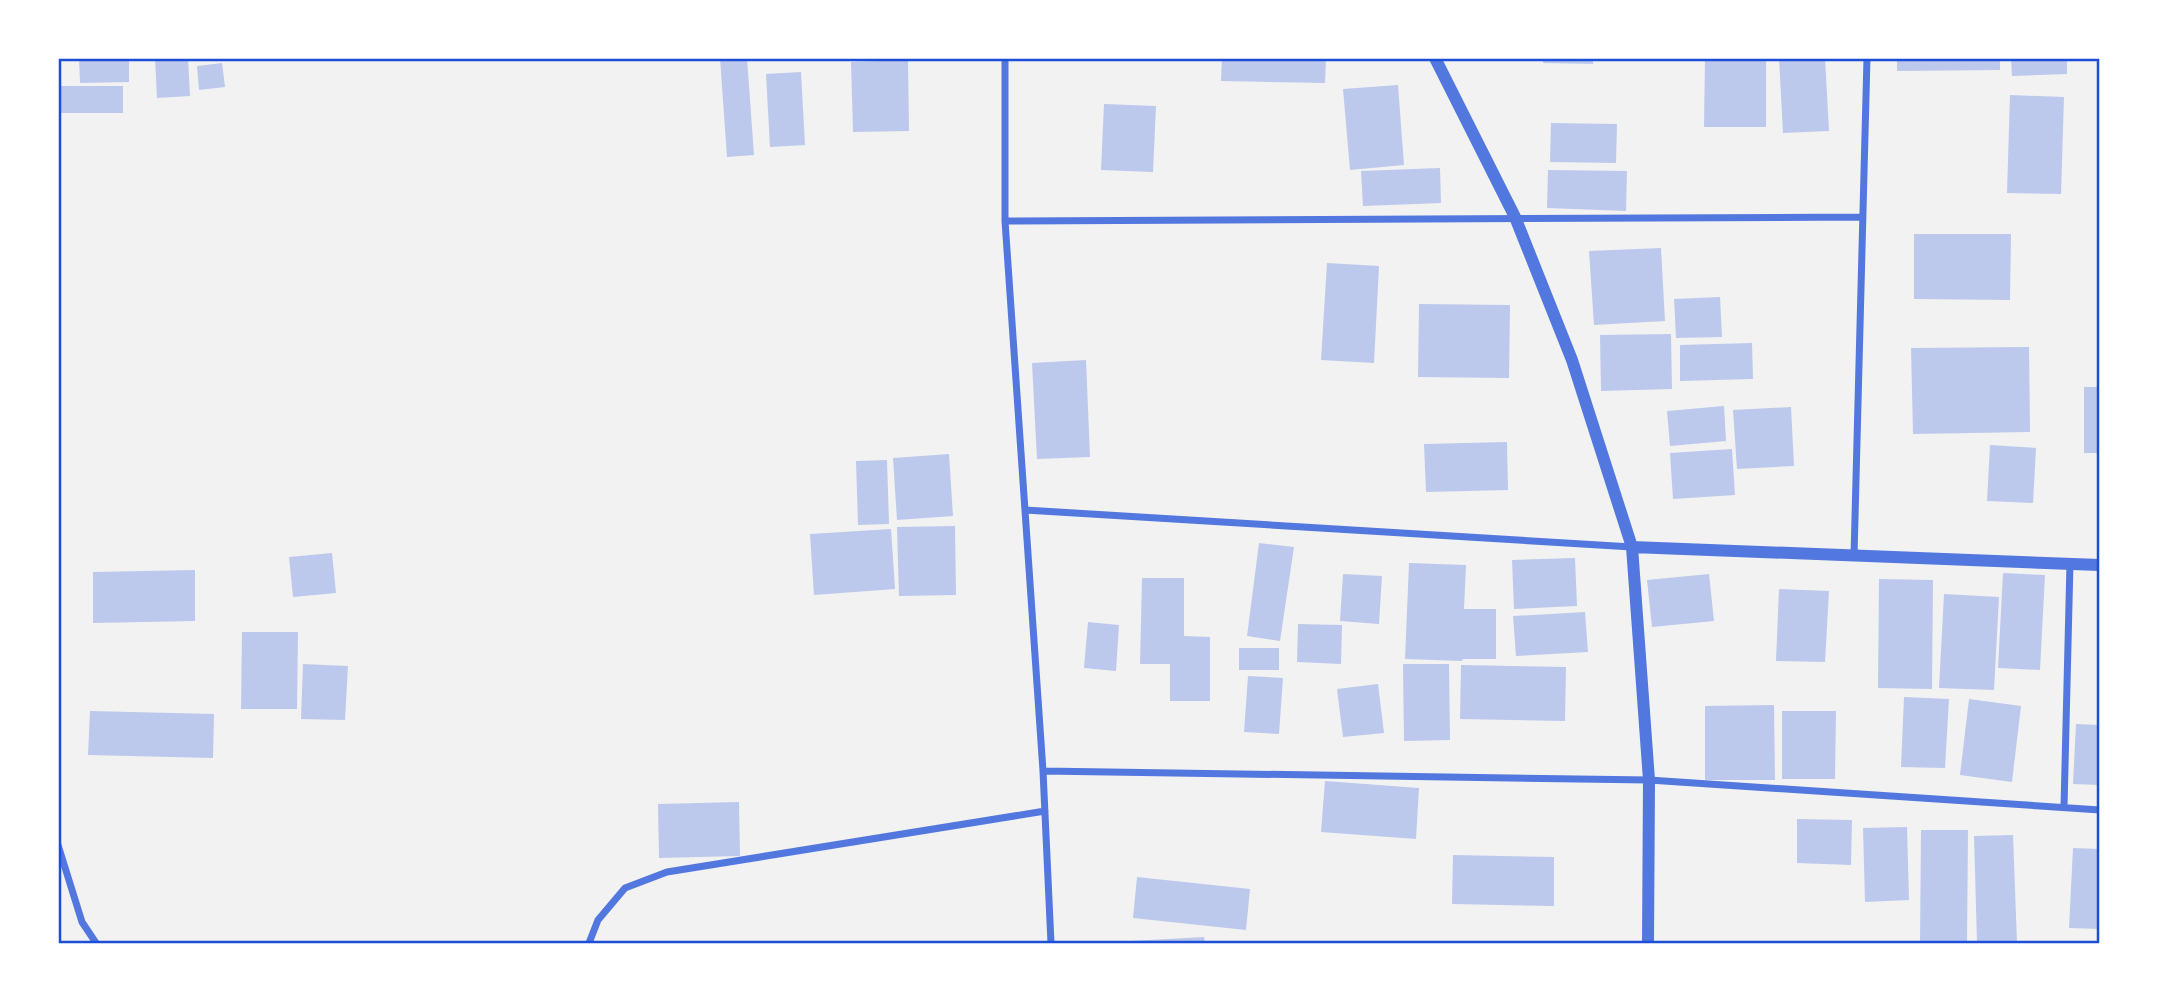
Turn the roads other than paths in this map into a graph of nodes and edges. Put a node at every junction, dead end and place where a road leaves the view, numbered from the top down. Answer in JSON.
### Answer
{"nodes":[{"id":1,"x":1005,"y":58,"type":"edge"},
{"id":2,"x":1435,"y":58,"type":"edge"},
{"id":3,"x":1867,"y":58,"type":"edge"},
{"id":4,"x":1514,"y":217,"type":"junction"},
{"id":5,"x":1861,"y":217,"type":"junction"},
{"id":6,"x":1005,"y":221,"type":"junction"},
{"id":7,"x":1025,"y":510,"type":"junction"},
{"id":8,"x":1632,"y":547,"type":"junction"},
{"id":9,"x":1854,"y":556,"type":"junction"},
{"id":10,"x":2070,"y":562,"type":"junction"},
{"id":11,"x":2100,"y":565,"type":"edge"},
{"id":12,"x":1043,"y":771,"type":"junction"},
{"id":13,"x":1649,"y":780,"type":"junction"},
{"id":14,"x":2063,"y":807,"type":"junction"},
{"id":15,"x":2100,"y":810,"type":"edge"},
{"id":16,"x":1045,"y":811,"type":"junction"},
{"id":17,"x":58,"y":845,"type":"edge"},
{"id":18,"x":96,"y":943,"type":"edge"},
{"id":19,"x":589,"y":943,"type":"edge"},
{"id":20,"x":1051,"y":943,"type":"edge"},
{"id":21,"x":1648,"y":943,"type":"edge"}],
"edges":[{"from":1,"to":6,"type":"street"},
{"from":2,"to":4,"type":"street"},
{"from":3,"to":5,"type":"street"},
{"from":4,"to":5,"type":"street"},
{"from":4,"to":6,"type":"street"},
{"from":4,"to":8,"type":"street"},
{"from":5,"to":9,"type":"street"},
{"from":6,"to":7,"type":"street"},
{"from":7,"to":8,"type":"street"},
{"from":7,"to":12,"type":"street"},
{"from":8,"to":9,"type":"street"},
{"from":8,"to":13,"type":"street"},
{"from":9,"to":10,"type":"street"},
{"from":10,"to":11,"type":"street"},
{"from":10,"to":14,"type":"street"},
{"from":12,"to":13,"type":"street"},
{"from":12,"to":16,"type":"street"},
{"from":13,"to":14,"type":"street"},
{"from":13,"to":21,"type":"street"},
{"from":14,"to":15,"type":"street"},
{"from":16,"to":19,"type":"street"},
{"from":16,"to":20,"type":"street"},
{"from":17,"to":18,"type":"street"}]}
